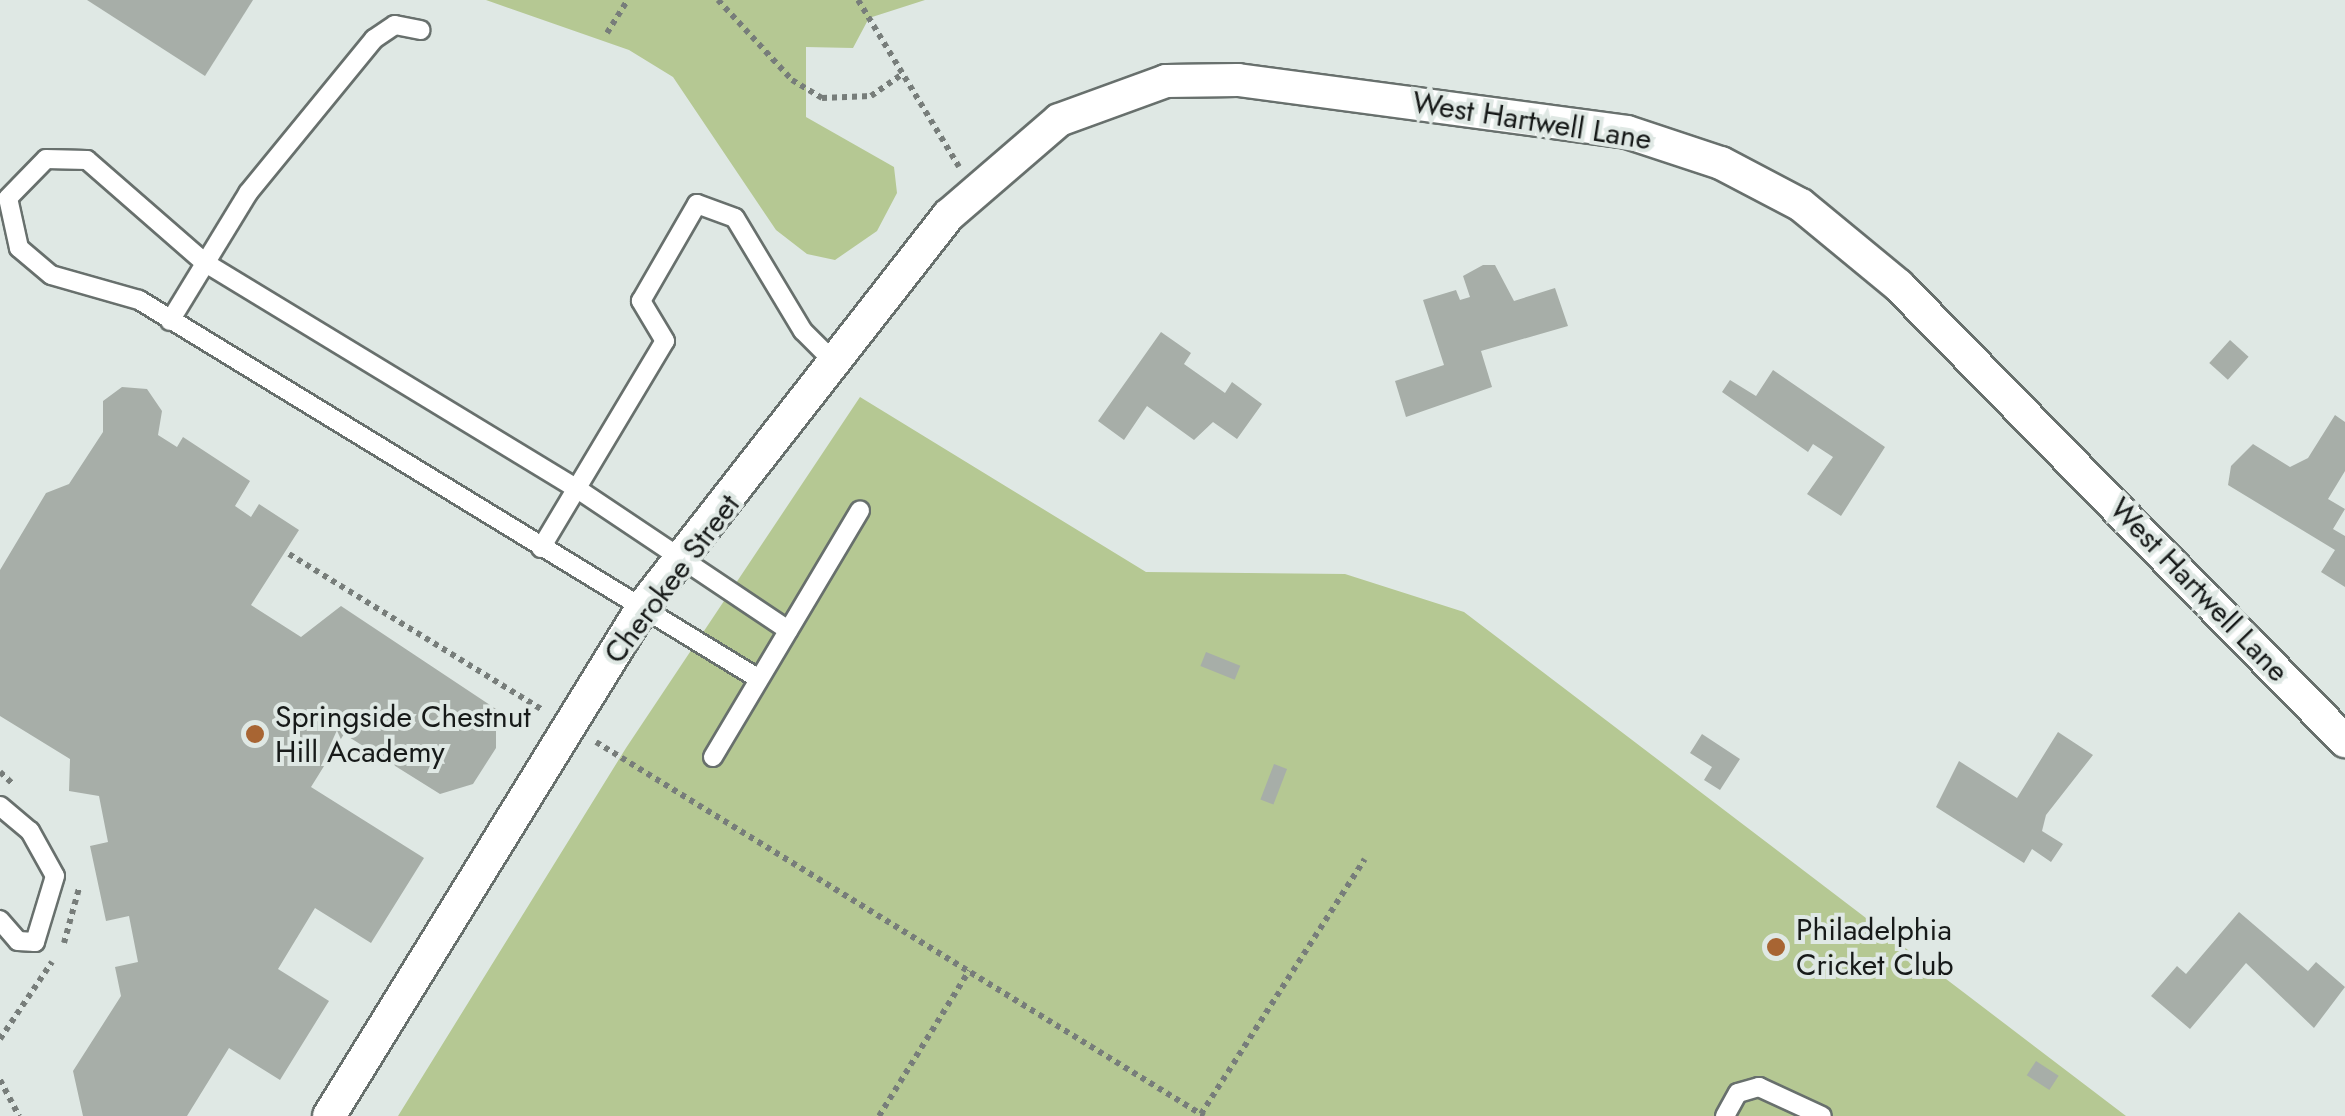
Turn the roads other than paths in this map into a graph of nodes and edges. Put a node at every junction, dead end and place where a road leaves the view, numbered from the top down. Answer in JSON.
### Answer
{"nodes":[{"id":1,"x":422,"y":30,"type":"dead end"},
{"id":2,"x":948,"y":215,"type":"joint"},
{"id":3,"x":204,"y":262,"type":"junction"},
{"id":4,"x":170,"y":321,"type":"junction"},
{"id":5,"x":836,"y":364,"type":"junction"},
{"id":6,"x":578,"y":490,"type":"junction"},
{"id":7,"x":860,"y":510,"type":"dead end"},
{"id":8,"x":542,"y":548,"type":"junction"},
{"id":9,"x":686,"y":559,"type":"junction"},
{"id":10,"x":644,"y":605,"type":"junction"},
{"id":11,"x":788,"y":630,"type":"junction"},
{"id":12,"x":759,"y":679,"type":"junction"},
{"id":13,"x":2345,"y":741,"type":"edge"},
{"id":14,"x":712,"y":757,"type":"dead end"},
{"id":15,"x":0,"y":806,"type":"edge"},
{"id":16,"x":0,"y":920,"type":"edge"},
{"id":17,"x":329,"y":1116,"type":"edge"},
{"id":18,"x":1725,"y":1116,"type":"edge"},
{"id":19,"x":1822,"y":1116,"type":"edge"}],
"edges":[{"from":1,"to":3,"type":"lane"},
{"from":2,"to":5,"type":"street","name":"Cherokee Street"},
{"from":2,"to":13,"type":"street","name":"West Hartwell Lane"},
{"from":3,"to":4,"type":"lane"},
{"from":3,"to":4,"type":"lane"},
{"from":3,"to":6,"type":"lane"},
{"from":4,"to":8,"type":"lane"},
{"from":5,"to":6,"type":"lane"},
{"from":5,"to":9,"type":"street","name":"Cherokee Street"},
{"from":6,"to":8,"type":"lane"},
{"from":6,"to":9,"type":"lane"},
{"from":7,"to":11,"type":"lane"},
{"from":8,"to":10,"type":"lane"},
{"from":9,"to":10,"type":"street","name":"Cherokee Street"},
{"from":9,"to":11,"type":"lane"},
{"from":10,"to":12,"type":"lane"},
{"from":10,"to":17,"type":"street","name":"Cherokee Street"},
{"from":11,"to":12,"type":"lane"},
{"from":12,"to":14,"type":"lane"},
{"from":15,"to":16,"type":"lane"},
{"from":18,"to":19,"type":"lane"}]}
